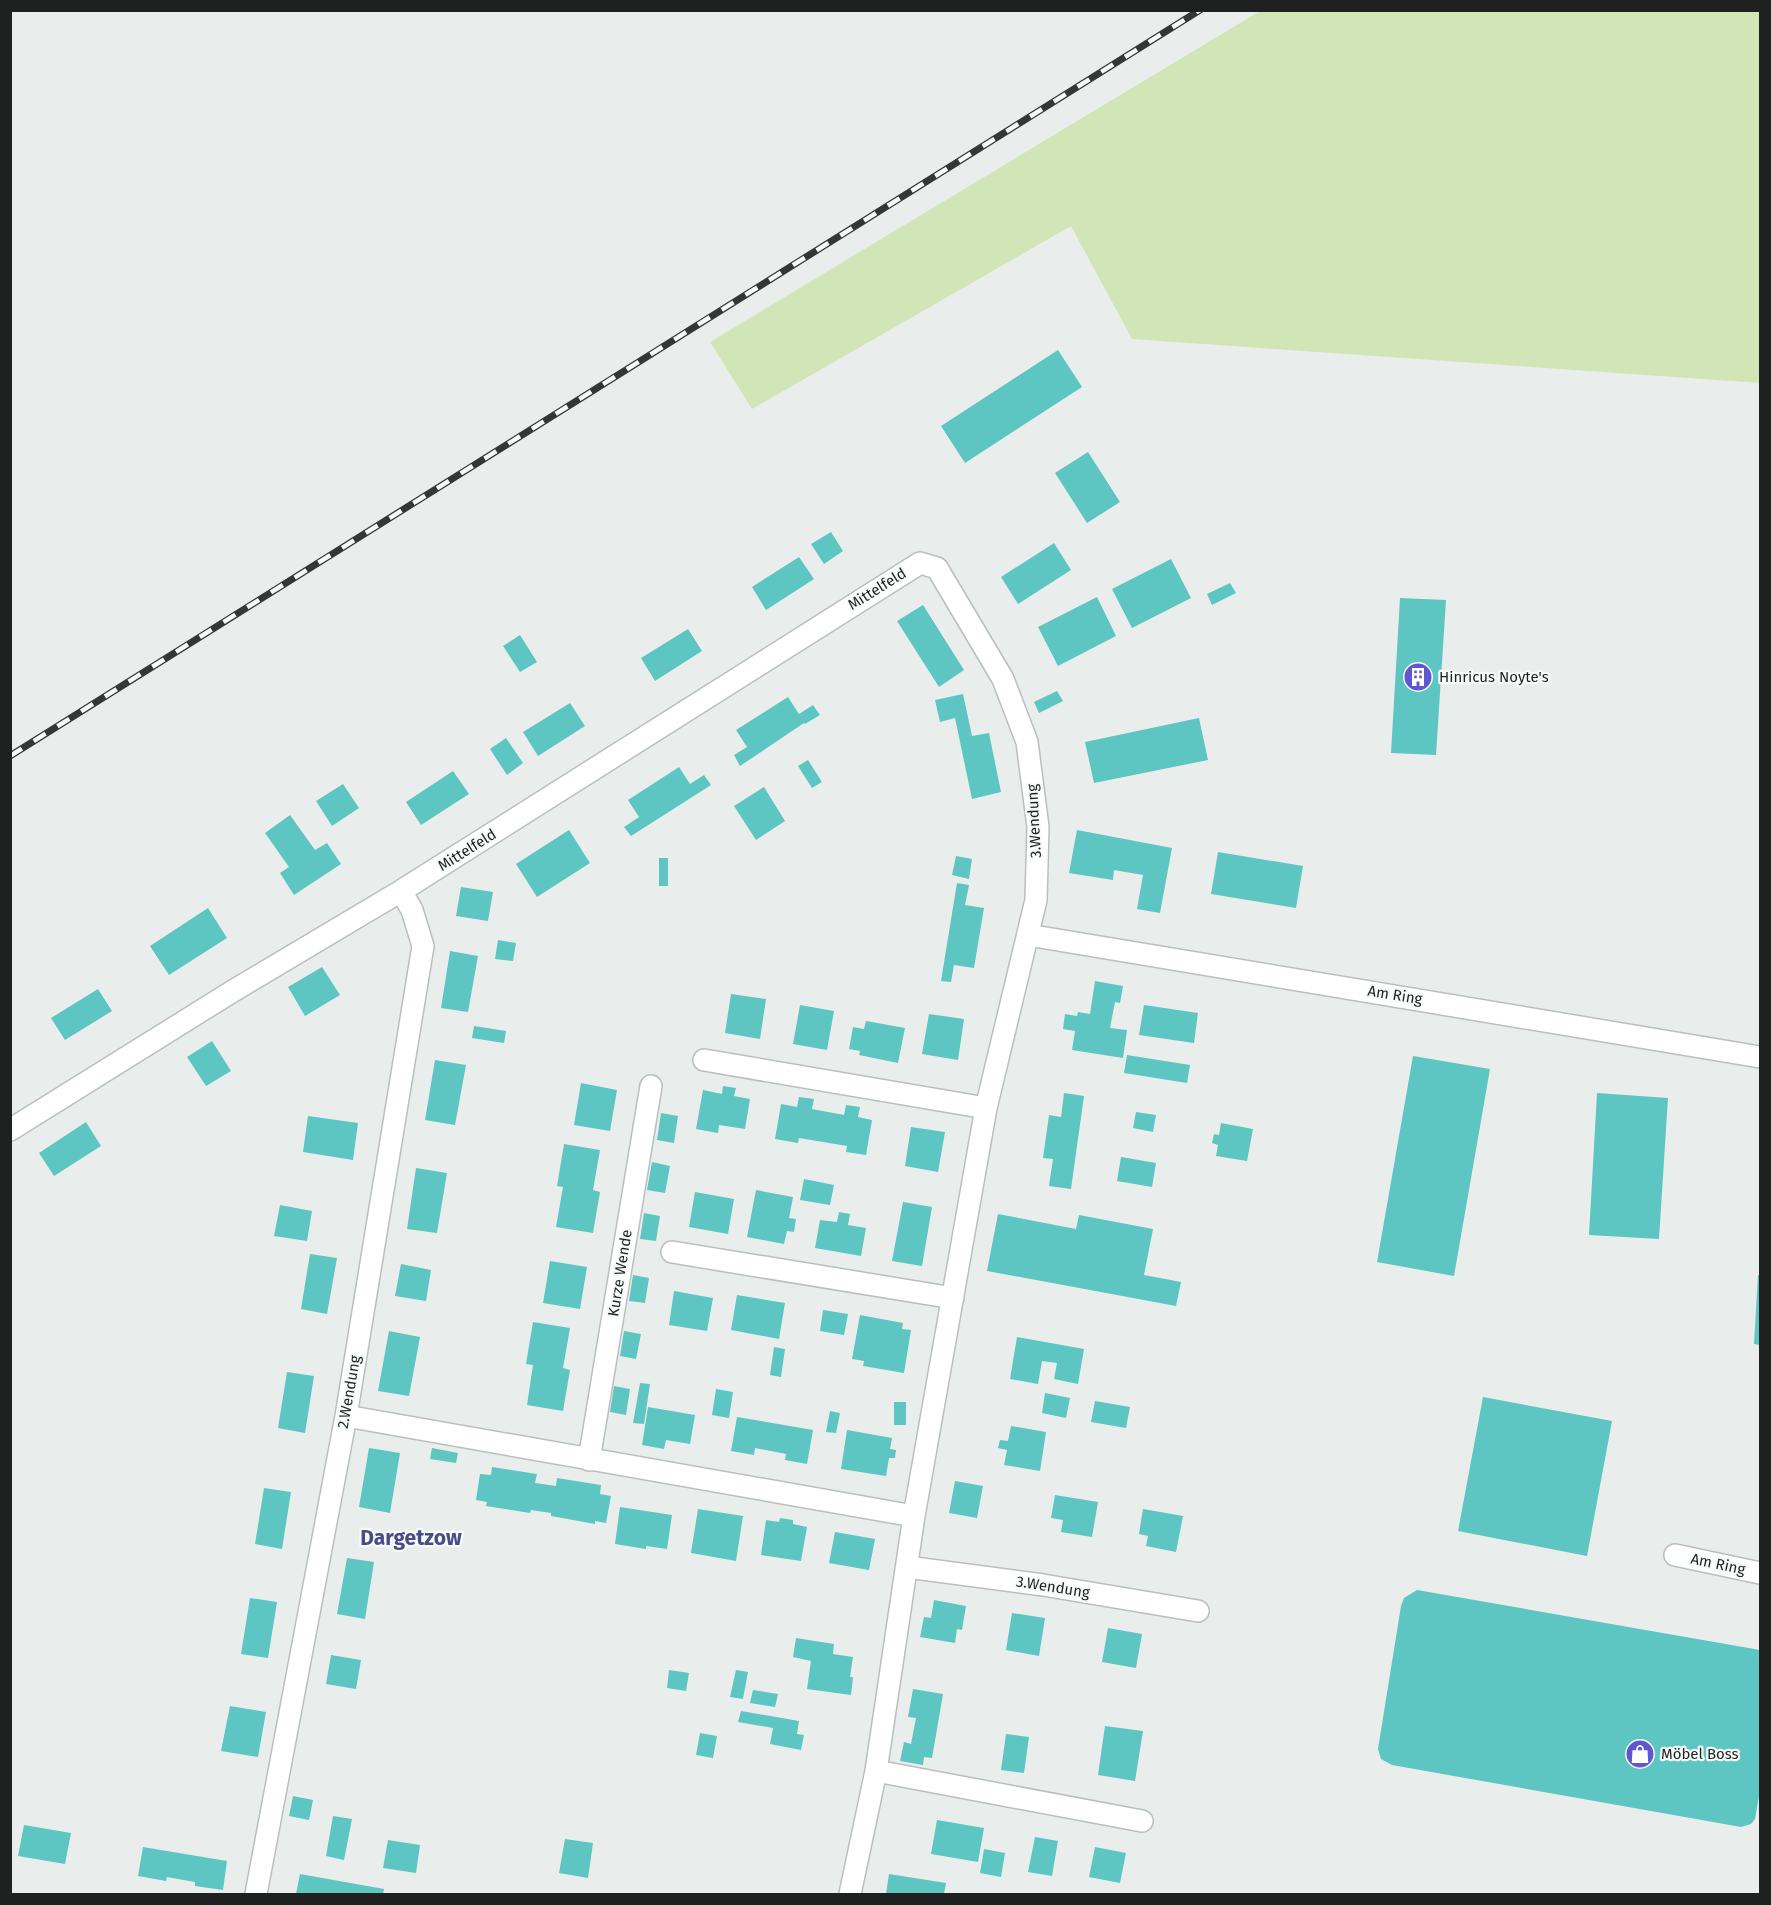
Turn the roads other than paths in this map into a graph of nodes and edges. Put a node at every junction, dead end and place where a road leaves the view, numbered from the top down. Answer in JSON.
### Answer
{"nodes":[{"id":1,"x":920,"y":563,"type":"joint"},
{"id":2,"x":401,"y":891,"type":"junction"},
{"id":3,"x":1028,"y":935,"type":"junction"},
{"id":4,"x":1761,"y":1057,"type":"edge"},
{"id":5,"x":704,"y":1060,"type":"dead end"},
{"id":6,"x":651,"y":1086,"type":"dead end"},
{"id":7,"x":986,"y":1108,"type":"junction"},
{"id":8,"x":10,"y":1130,"type":"edge"},
{"id":9,"x":672,"y":1252,"type":"dead end"},
{"id":10,"x":953,"y":1298,"type":"junction"},
{"id":11,"x":346,"y":1416,"type":"junction"},
{"id":12,"x":590,"y":1460,"type":"junction"},
{"id":13,"x":914,"y":1516,"type":"junction"},
{"id":14,"x":1675,"y":1555,"type":"dead end"},
{"id":15,"x":907,"y":1568,"type":"junction"},
{"id":16,"x":1761,"y":1573,"type":"edge"},
{"id":17,"x":1198,"y":1611,"type":"dead end"},
{"id":18,"x":876,"y":1771,"type":"junction"},
{"id":19,"x":1142,"y":1821,"type":"dead end"},
{"id":20,"x":256,"y":1894,"type":"edge"},
{"id":21,"x":850,"y":1894,"type":"edge"}],
"edges":[{"from":1,"to":2,"type":"street","name":"Mittelfeld"},
{"from":1,"to":3,"type":"street","name":"3.Wendung"},
{"from":2,"to":8,"type":"street","name":"Mittelfeld"},
{"from":2,"to":11,"type":"street","name":"2.Wendung"},
{"from":3,"to":4,"type":"street","name":"Am Ring"},
{"from":3,"to":7,"type":"street","name":"3.Wendung"},
{"from":5,"to":7,"type":"street"},
{"from":6,"to":12,"type":"street","name":"Kurze Wende"},
{"from":7,"to":10,"type":"street","name":"3.Wendung"},
{"from":9,"to":10,"type":"street"},
{"from":10,"to":13,"type":"street","name":"3.Wendung"},
{"from":11,"to":12,"type":"street"},
{"from":11,"to":20,"type":"street","name":"2.Wendung"},
{"from":12,"to":13,"type":"street"},
{"from":13,"to":15,"type":"street","name":"3.Wendung"},
{"from":14,"to":16,"type":"street","name":"Am Ring"},
{"from":15,"to":17,"type":"street","name":"3.Wendung"},
{"from":15,"to":18,"type":"street","name":"3.Wendung"},
{"from":18,"to":19,"type":"street"},
{"from":18,"to":21,"type":"street","name":"3.Wendung"}]}
